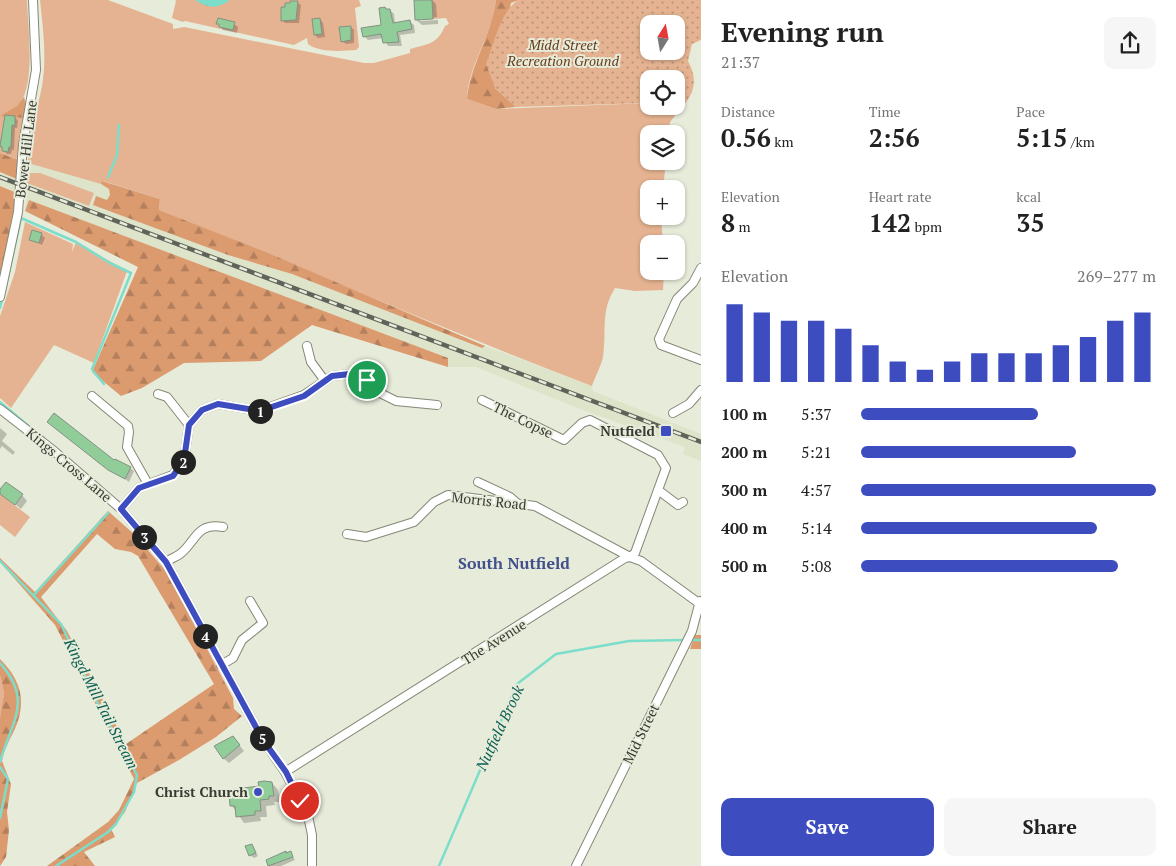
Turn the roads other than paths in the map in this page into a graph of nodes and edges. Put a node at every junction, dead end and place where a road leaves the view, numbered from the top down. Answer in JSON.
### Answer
{"nodes":[{"id":1,"x":33,"y":0,"type":"edge"},
{"id":2,"x":701,"y":268,"type":"edge"},
{"id":3,"x":0,"y":297,"type":"edge"},
{"id":4,"x":307,"y":346,"type":"dead end"},
{"id":5,"x":701,"y":360,"type":"edge"},
{"id":6,"x":325,"y":381,"type":"junction"},
{"id":7,"x":701,"y":390,"type":"edge"},
{"id":8,"x":158,"y":394,"type":"dead end"},
{"id":9,"x":92,"y":396,"type":"dead end"},
{"id":10,"x":482,"y":400,"type":"dead end"},
{"id":11,"x":437,"y":405,"type":"dead end"},
{"id":12,"x":0,"y":409,"type":"edge"},
{"id":13,"x":673,"y":413,"type":"dead end"},
{"id":14,"x":189,"y":425,"type":"junction"},
{"id":15,"x":478,"y":482,"type":"dead end"},
{"id":16,"x":148,"y":484,"type":"junction"},
{"id":17,"x":658,"y":490,"type":"junction"},
{"id":18,"x":683,"y":502,"type":"dead end"},
{"id":19,"x":518,"y":504,"type":"junction"},
{"id":20,"x":121,"y":509,"type":"junction"},
{"id":21,"x":222,"y":527,"type":"dead end"},
{"id":22,"x":347,"y":534,"type":"dead end"},
{"id":23,"x":630,"y":557,"type":"junction"},
{"id":24,"x":166,"y":562,"type":"junction"},
{"id":25,"x":250,"y":601,"type":"dead end"},
{"id":26,"x":700,"y":602,"type":"edge"},
{"id":27,"x":221,"y":665,"type":"junction"},
{"id":28,"x":286,"y":772,"type":"junction"},
{"id":29,"x":312,"y":866,"type":"edge"},
{"id":30,"x":576,"y":866,"type":"edge"}],
"edges":[{"from":1,"to":3,"type":"street","name":"Bower Hill Lane"},
{"from":2,"to":5,"type":"street"},
{"from":4,"to":6,"type":"street"},
{"from":6,"to":11,"type":"street"},
{"from":6,"to":14,"type":"street"},
{"from":7,"to":13,"type":"street"},
{"from":8,"to":14,"type":"street"},
{"from":9,"to":16,"type":"street"},
{"from":10,"to":17,"type":"street","name":"The Copse"},
{"from":12,"to":20,"type":"street","name":"Kings Cross Lane"},
{"from":14,"to":16,"type":"street"},
{"from":15,"to":19,"type":"street"},
{"from":16,"to":20,"type":"street"},
{"from":17,"to":18,"type":"street"},
{"from":17,"to":23,"type":"street"},
{"from":19,"to":22,"type":"street","name":"Morris Road"},
{"from":19,"to":23,"type":"street","name":"Morris Road"},
{"from":20,"to":24,"type":"street","name":"Kings Cross Lane"},
{"from":21,"to":24,"type":"street"},
{"from":23,"to":26,"type":"street"},
{"from":23,"to":28,"type":"street","name":"The Avenue"},
{"from":24,"to":27,"type":"street","name":"Kings Cross Lane"},
{"from":25,"to":27,"type":"street"},
{"from":26,"to":30,"type":"street","name":"Mid Street"},
{"from":27,"to":28,"type":"street","name":"Kings Cross Lane"},
{"from":28,"to":29,"type":"street","name":"Kings Cross Lane"}]}
